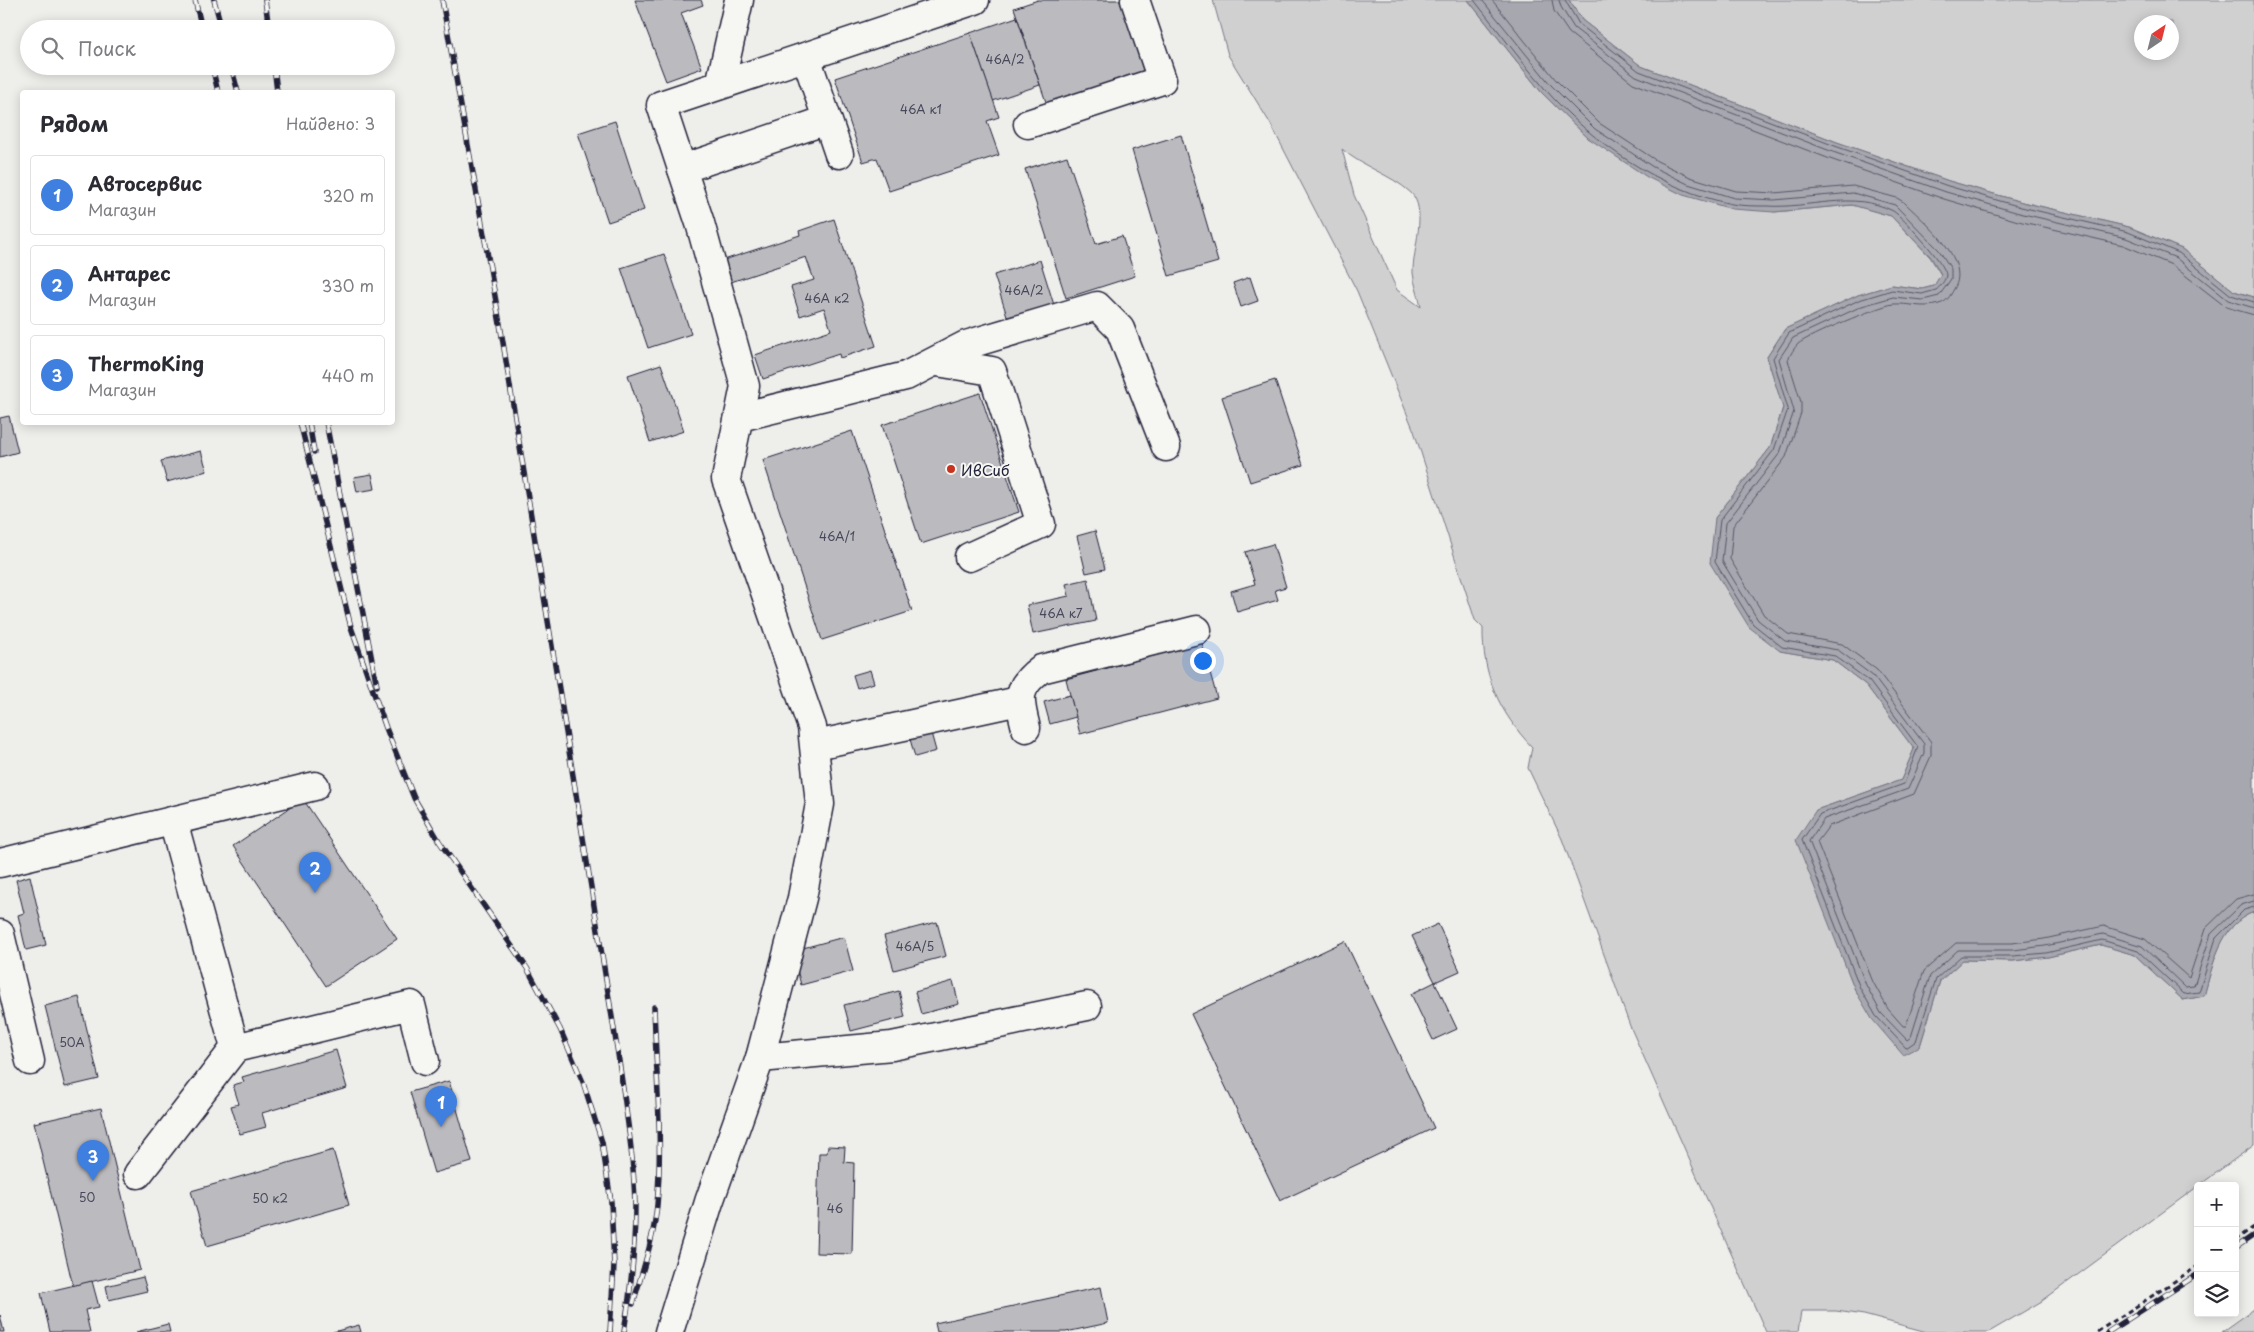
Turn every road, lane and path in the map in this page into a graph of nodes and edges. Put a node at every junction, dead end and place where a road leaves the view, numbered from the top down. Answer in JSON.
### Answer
{"nodes":[{"id":1,"x":739,"y":0,"type":"edge"},
{"id":2,"x":975,"y":0,"type":"edge"},
{"id":3,"x":1135,"y":0,"type":"edge"},
{"id":4,"x":806,"y":57,"type":"junction"},
{"id":5,"x":720,"y":85,"type":"junction"},
{"id":6,"x":827,"y":120,"type":"junction"},
{"id":7,"x":1028,"y":124,"type":"dead end"},
{"id":8,"x":839,"y":154,"type":"dead end"},
{"id":9,"x":682,"y":169,"type":"junction"},
{"id":10,"x":937,"y":362,"type":"junction"},
{"id":11,"x":740,"y":417,"type":"junction"},
{"id":12,"x":1166,"y":446,"type":"dead end"},
{"id":13,"x":969,"y":557,"type":"dead end"},
{"id":14,"x":1197,"y":630,"type":"dead end"},
{"id":15,"x":1019,"y":701,"type":"junction"},
{"id":16,"x":1026,"y":728,"type":"dead end"},
{"id":17,"x":816,"y":745,"type":"junction"},
{"id":18,"x":315,"y":786,"type":"dead end"},
{"id":19,"x":173,"y":821,"type":"junction"},
{"id":20,"x":0,"y":863,"type":"edge"},
{"id":21,"x":0,"y":934,"type":"edge"},
{"id":22,"x":1087,"y":1006,"type":"dead end"},
{"id":23,"x":236,"y":1048,"type":"junction"},
{"id":24,"x":760,"y":1058,"type":"junction"},
{"id":25,"x":30,"y":1060,"type":"dead end"},
{"id":26,"x":425,"y":1062,"type":"dead end"},
{"id":27,"x":138,"y":1174,"type":"dead end"},
{"id":28,"x":2254,"y":1227,"type":"edge"},
{"id":29,"x":2239,"y":1237,"type":"edge"},
{"id":30,"x":2194,"y":1269,"type":"edge"},
{"id":31,"x":669,"y":1332,"type":"edge"},
{"id":32,"x":2096,"y":1332,"type":"edge"}],
"edges":[{"from":1,"to":5,"type":"street"},
{"from":2,"to":4,"type":"street"},
{"from":3,"to":7,"type":"street"},
{"from":4,"to":5,"type":"street"},
{"from":4,"to":6,"type":"street"},
{"from":5,"to":9,"type":"street"},
{"from":6,"to":8,"type":"street"},
{"from":6,"to":9,"type":"street"},
{"from":9,"to":11,"type":"street"},
{"from":10,"to":11,"type":"street"},
{"from":10,"to":12,"type":"street"},
{"from":10,"to":13,"type":"street"},
{"from":11,"to":17,"type":"street"},
{"from":14,"to":15,"type":"street"},
{"from":15,"to":16,"type":"street"},
{"from":15,"to":17,"type":"street"},
{"from":17,"to":24,"type":"street"},
{"from":18,"to":19,"type":"street"},
{"from":19,"to":20,"type":"street"},
{"from":19,"to":23,"type":"street"},
{"from":21,"to":25,"type":"street"},
{"from":22,"to":24,"type":"street"},
{"from":23,"to":26,"type":"street"},
{"from":23,"to":27,"type":"street"},
{"from":24,"to":31,"type":"street"},
{"from":28,"to":29,"type":"path"},
{"from":30,"to":32,"type":"path"}]}
